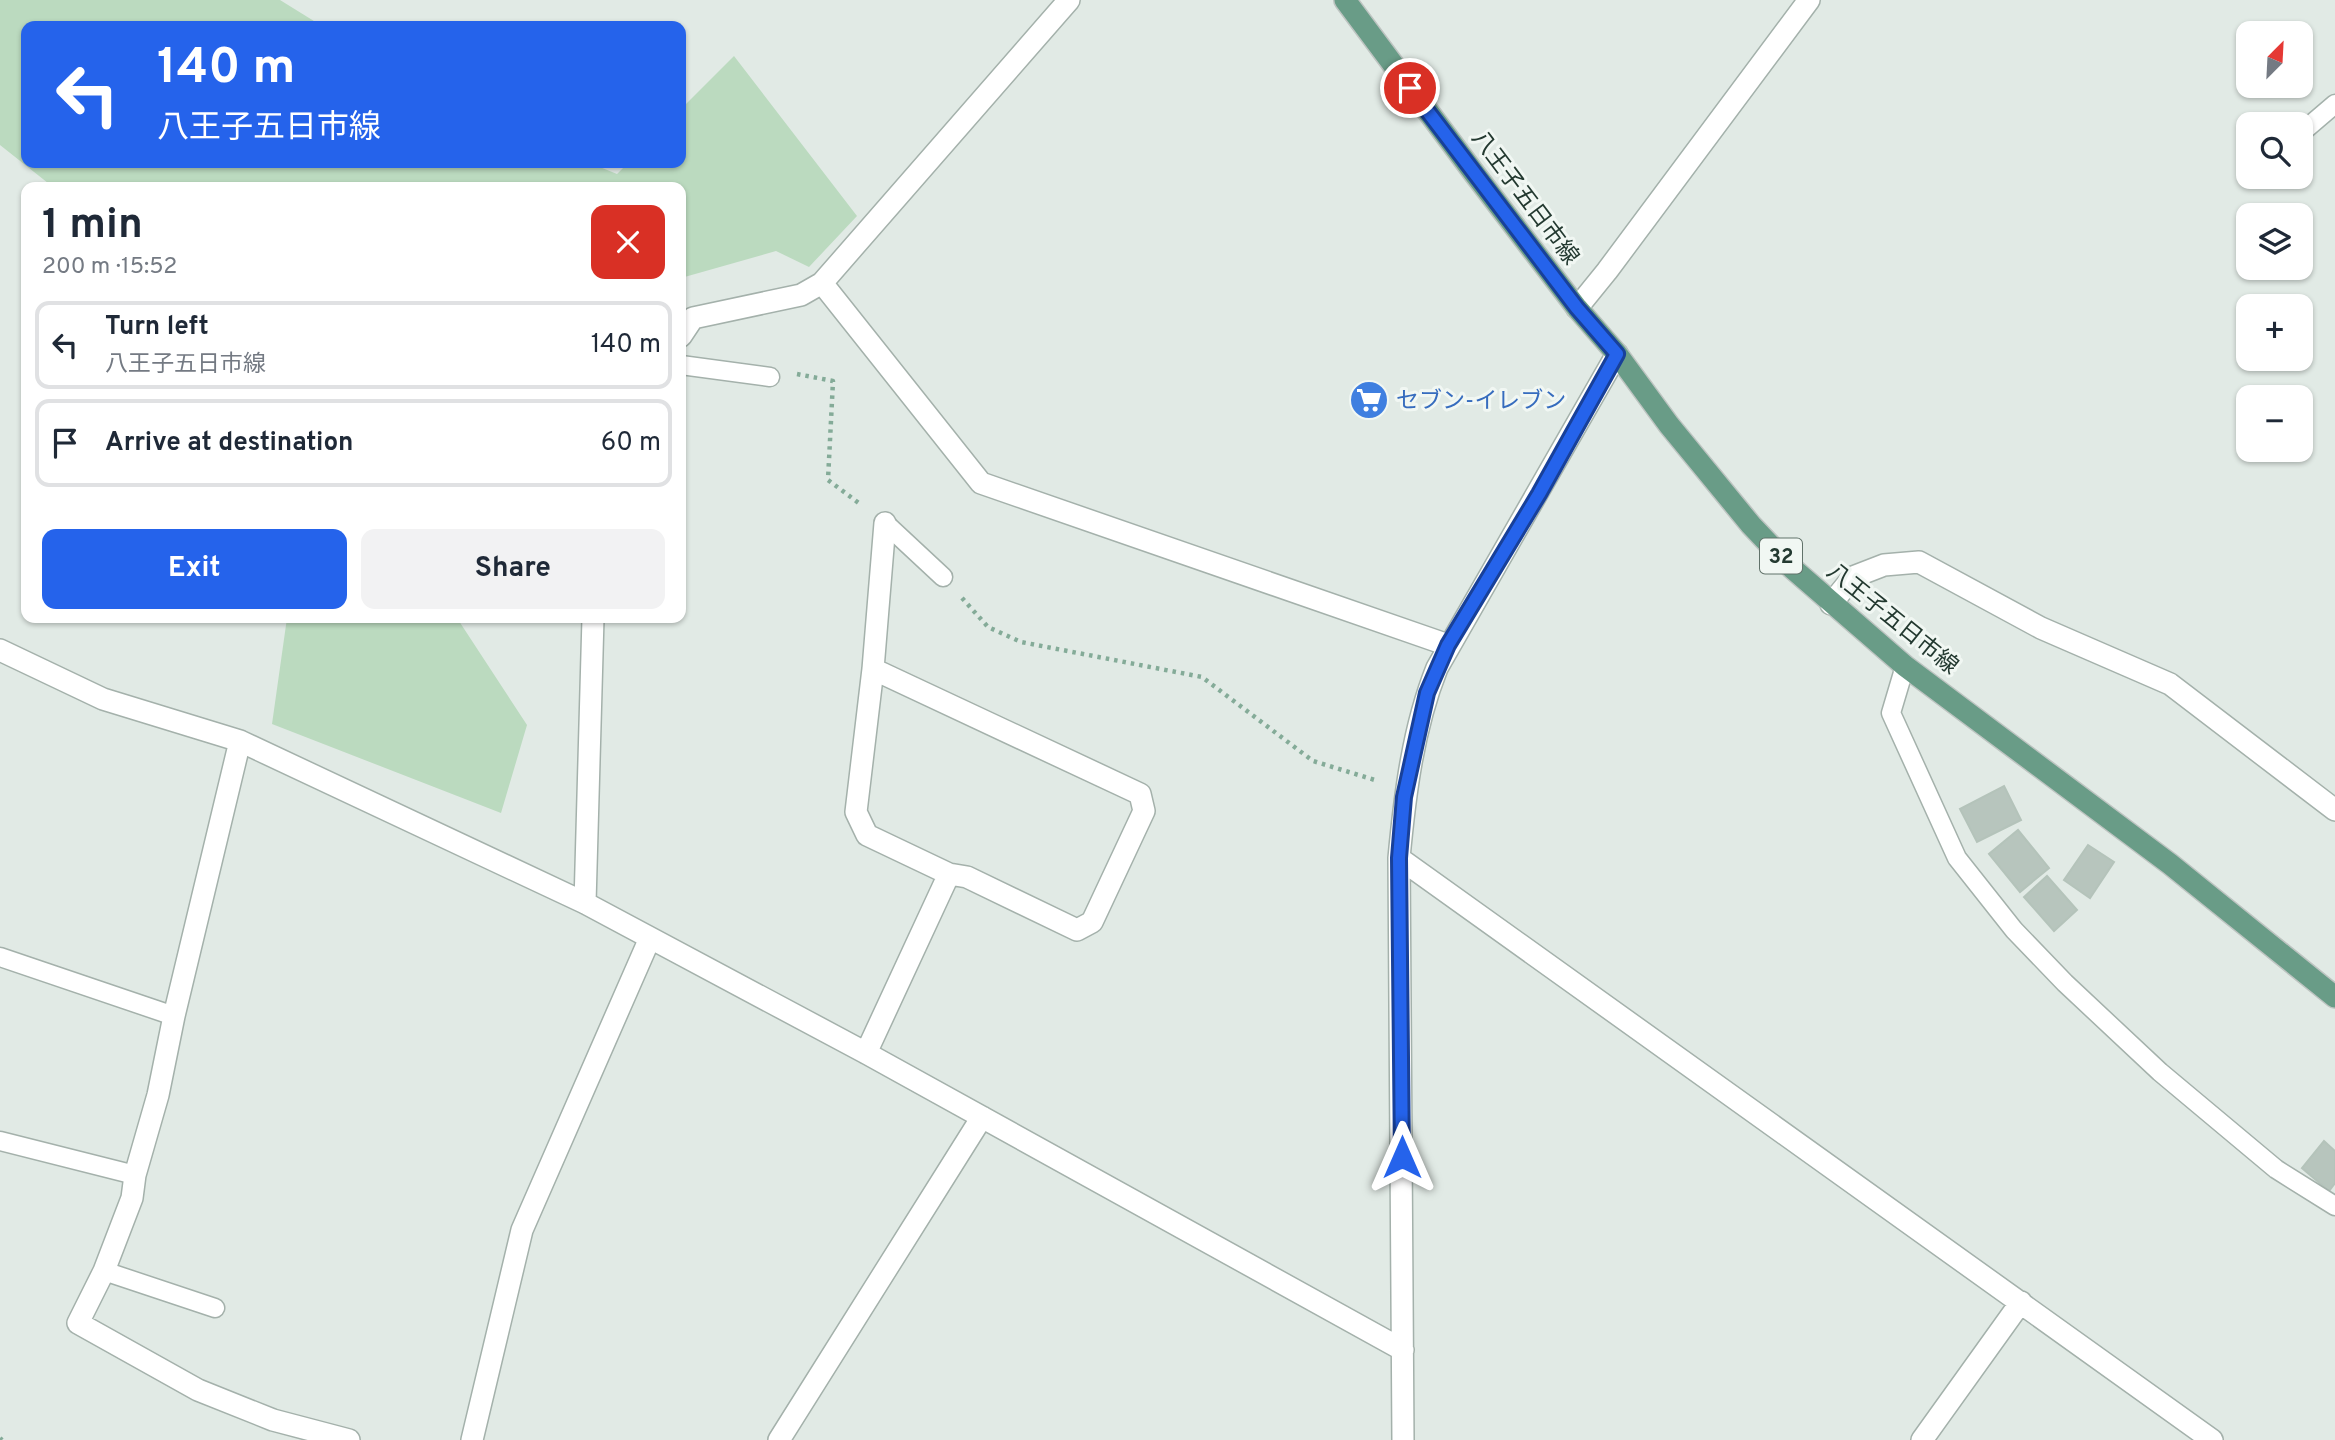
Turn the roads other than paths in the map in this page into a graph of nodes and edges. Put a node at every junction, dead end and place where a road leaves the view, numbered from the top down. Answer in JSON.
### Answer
{"nodes":[{"id":1,"x":1069,"y":0,"type":"edge"},
{"id":2,"x":1345,"y":0,"type":"edge"},
{"id":3,"x":1809,"y":0,"type":"edge"},
{"id":4,"x":2335,"y":104,"type":"edge"},
{"id":5,"x":2313,"y":123,"type":"edge"},
{"id":6,"x":822,"y":283,"type":"junction"},
{"id":7,"x":1577,"y":308,"type":"junction"},
{"id":8,"x":686,"y":328,"type":"edge"},
{"id":9,"x":1617,"y":354,"type":"junction"},
{"id":10,"x":686,"y":366,"type":"edge"},
{"id":11,"x":769,"y":377,"type":"road end"},
{"id":12,"x":885,"y":523,"type":"joint"},
{"id":13,"x":943,"y":577,"type":"road end"},
{"id":14,"x":1831,"y":604,"type":"junction"},
{"id":15,"x":593,"y":623,"type":"edge"},
{"id":16,"x":1448,"y":645,"type":"junction"},
{"id":17,"x":0,"y":650,"type":"edge"},
{"id":18,"x":1905,"y":666,"type":"junction"},
{"id":19,"x":873,"y":668,"type":"junction"},
{"id":20,"x":240,"y":741,"type":"junction"},
{"id":21,"x":2335,"y":810,"type":"edge"},
{"id":22,"x":1399,"y":858,"type":"junction"},
{"id":23,"x":949,"y":874,"type":"junction"},
{"id":24,"x":584,"y":903,"type":"junction"},
{"id":25,"x":650,"y":938,"type":"junction"},
{"id":26,"x":0,"y":957,"type":"edge"},
{"id":27,"x":2335,"y":997,"type":"edge"},
{"id":28,"x":174,"y":1016,"type":"junction"},
{"id":29,"x":866,"y":1053,"type":"junction"},
{"id":30,"x":982,"y":1117,"type":"junction"},
{"id":31,"x":0,"y":1142,"type":"edge"},
{"id":32,"x":135,"y":1175,"type":"junction"},
{"id":33,"x":2335,"y":1206,"type":"edge"},
{"id":34,"x":104,"y":1271,"type":"junction"},
{"id":35,"x":2021,"y":1302,"type":"junction"},
{"id":36,"x":215,"y":1308,"type":"dead end"},
{"id":37,"x":1403,"y":1350,"type":"junction"},
{"id":38,"x":349,"y":1440,"type":"edge"},
{"id":39,"x":472,"y":1440,"type":"edge"},
{"id":40,"x":779,"y":1440,"type":"edge"},
{"id":41,"x":1403,"y":1440,"type":"edge"},
{"id":42,"x":1922,"y":1440,"type":"edge"},
{"id":43,"x":2211,"y":1440,"type":"edge"}],
"edges":[{"from":1,"to":6,"type":"street"},
{"from":2,"to":7,"type":"main road","name":"八王子五日市線","number":"32"},
{"from":3,"to":7,"type":"street"},
{"from":4,"to":5,"type":"lane"},
{"from":6,"to":8,"type":"street"},
{"from":6,"to":16,"type":"street"},
{"from":7,"to":9,"type":"main road","name":"八王子五日市線","number":"32"},
{"from":9,"to":14,"type":"main road","name":"八王子五日市線","number":"32"},
{"from":9,"to":16,"type":"street"},
{"from":10,"to":11,"type":"lane"},
{"from":12,"to":13,"type":"lane"},
{"from":12,"to":19,"type":"street"},
{"from":14,"to":18,"type":"main road","name":"八王子五日市線","number":"32"},
{"from":14,"to":21,"type":"street"},
{"from":15,"to":24,"type":"street"},
{"from":16,"to":22,"type":"street"},
{"from":17,"to":20,"type":"street"},
{"from":18,"to":27,"type":"main road","name":"八王子五日市線","number":"32"},
{"from":18,"to":33,"type":"lane"},
{"from":19,"to":23,"type":"street"},
{"from":19,"to":23,"type":"street"},
{"from":20,"to":24,"type":"street"},
{"from":20,"to":28,"type":"street"},
{"from":22,"to":35,"type":"street"},
{"from":22,"to":37,"type":"street"},
{"from":23,"to":29,"type":"street"},
{"from":24,"to":25,"type":"street"},
{"from":25,"to":29,"type":"street"},
{"from":25,"to":39,"type":"street"},
{"from":26,"to":28,"type":"lane"},
{"from":28,"to":32,"type":"street"},
{"from":29,"to":30,"type":"street"},
{"from":30,"to":37,"type":"street"},
{"from":30,"to":40,"type":"street"},
{"from":31,"to":32,"type":"lane"},
{"from":32,"to":34,"type":"street"},
{"from":34,"to":36,"type":"lane"},
{"from":34,"to":38,"type":"street"},
{"from":35,"to":42,"type":"street"},
{"from":35,"to":43,"type":"street"},
{"from":37,"to":41,"type":"street"}]}
